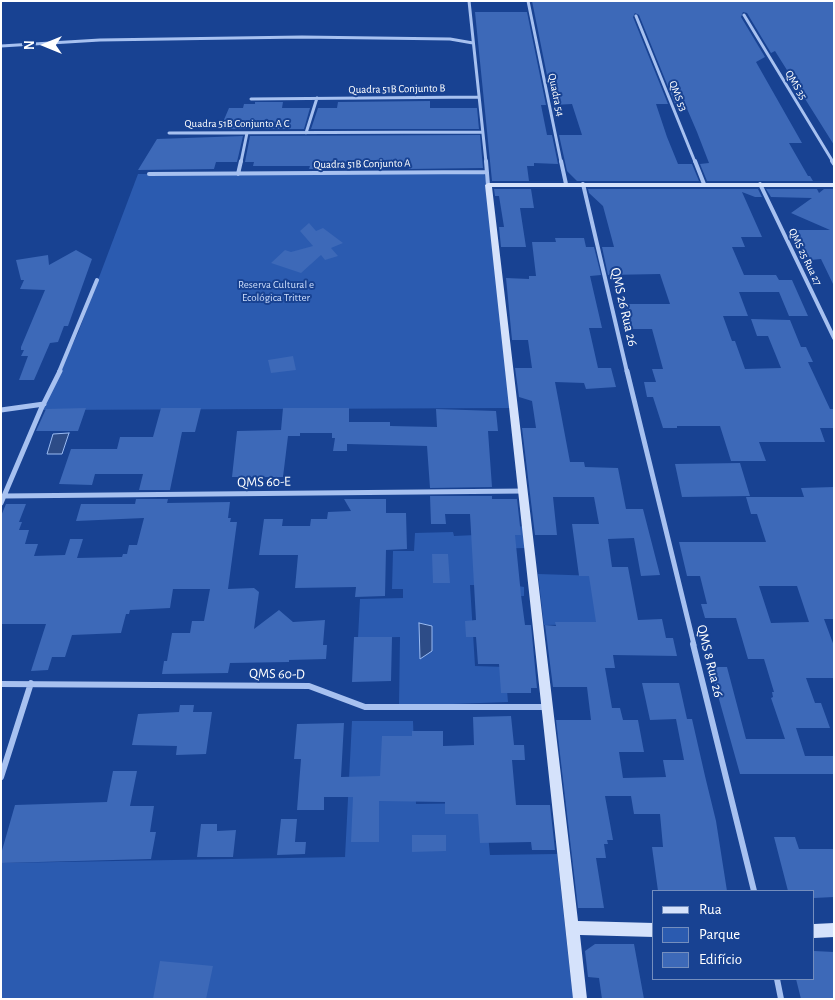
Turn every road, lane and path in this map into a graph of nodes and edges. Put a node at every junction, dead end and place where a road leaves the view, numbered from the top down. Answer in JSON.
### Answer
{"nodes":[{"id":1,"x":469,"y":1,"type":"edge"},
{"id":2,"x":528,"y":1,"type":"edge"},
{"id":3,"x":744,"y":15,"type":"dead end"},
{"id":4,"x":636,"y":16,"type":"dead end"},
{"id":5,"x":473,"y":43,"type":"junction"},
{"id":6,"x":1,"y":46,"type":"edge"},
{"id":7,"x":478,"y":97,"type":"junction"},
{"id":8,"x":317,"y":98,"type":"junction"},
{"id":9,"x":251,"y":99,"type":"dead end"},
{"id":10,"x":482,"y":132,"type":"junction"},
{"id":11,"x":169,"y":133,"type":"dead end"},
{"id":12,"x":247,"y":133,"type":"junction"},
{"id":13,"x":306,"y":133,"type":"junction"},
{"id":14,"x":834,"y":164,"type":"edge"},
{"id":15,"x":486,"y":172,"type":"junction"},
{"id":16,"x":148,"y":174,"type":"dead end"},
{"id":17,"x":238,"y":174,"type":"junction"},
{"id":18,"x":566,"y":184,"type":"junction"},
{"id":19,"x":584,"y":184,"type":"junction"},
{"id":20,"x":704,"y":184,"type":"junction"},
{"id":21,"x":760,"y":184,"type":"junction"},
{"id":22,"x":488,"y":185,"type":"junction"},
{"id":23,"x":834,"y":185,"type":"edge"},
{"id":24,"x":97,"y":280,"type":"dead end"},
{"id":25,"x":834,"y":338,"type":"edge"},
{"id":26,"x":44,"y":404,"type":"junction"},
{"id":27,"x":1,"y":410,"type":"edge"},
{"id":28,"x":642,"y":436,"type":"joint"},
{"id":29,"x":524,"y":491,"type":"junction"},
{"id":30,"x":4,"y":496,"type":"junction"},
{"id":31,"x":1,"y":503,"type":"edge"},
{"id":32,"x":31,"y":683,"type":"junction"},
{"id":33,"x":1,"y":684,"type":"edge"},
{"id":34,"x":548,"y":707,"type":"junction"},
{"id":35,"x":1,"y":777,"type":"edge"},
{"id":36,"x":754,"y":890,"type":"edge"},
{"id":37,"x":572,"y":928,"type":"junction"},
{"id":38,"x":652,"y":930,"type":"edge"},
{"id":39,"x":834,"y":930,"type":"edge"},
{"id":40,"x":815,"y":931,"type":"edge"},
{"id":41,"x":777,"y":980,"type":"edge"},
{"id":42,"x":580,"y":999,"type":"edge"},
{"id":43,"x":781,"y":999,"type":"edge"}],
"edges":[{"from":1,"to":5,"type":"street"},
{"from":2,"to":18,"type":"street","name":"Quadra 54"},
{"from":3,"to":14,"type":"street","name":"QMS 35"},
{"from":4,"to":20,"type":"street","name":"QMS 53"},
{"from":5,"to":6,"type":"street"},
{"from":5,"to":7,"type":"street"},
{"from":7,"to":8,"type":"street","name":"Quadra 51B Conjunto B"},
{"from":7,"to":10,"type":"street"},
{"from":8,"to":9,"type":"street","name":"Quadra 51B Conjunto B"},
{"from":8,"to":13,"type":"street"},
{"from":10,"to":13,"type":"street"},
{"from":10,"to":15,"type":"street"},
{"from":11,"to":12,"type":"street","name":"Quadra 51B Conjunto A C"},
{"from":12,"to":13,"type":"street","name":"Quadra 51B Conjunto A C"},
{"from":12,"to":17,"type":"street"},
{"from":15,"to":17,"type":"street","name":"Quadra 51B Conjunto A"},
{"from":15,"to":22,"type":"street"},
{"from":16,"to":17,"type":"street","name":"Quadra 51B Conjunto A"},
{"from":18,"to":19,"type":"street"},
{"from":18,"to":22,"type":"street"},
{"from":19,"to":20,"type":"street"},
{"from":19,"to":28,"type":"street","name":"QMS 26 Rua 26"},
{"from":20,"to":21,"type":"street"},
{"from":21,"to":23,"type":"street"},
{"from":21,"to":25,"type":"street","name":"QMS 25 Rua 27"},
{"from":22,"to":29,"type":"street"},
{"from":24,"to":26,"type":"street"},
{"from":26,"to":27,"type":"street"},
{"from":26,"to":30,"type":"street"},
{"from":28,"to":36,"type":"street","name":"QMS 8 Rua 26"},
{"from":29,"to":30,"type":"street","name":"QMS 60-E"},
{"from":29,"to":34,"type":"street"},
{"from":30,"to":31,"type":"street"},
{"from":32,"to":33,"type":"street","name":"QMS 60-D"},
{"from":32,"to":34,"type":"street","name":"QMS 60-D"},
{"from":32,"to":35,"type":"street"},
{"from":34,"to":37,"type":"street"},
{"from":37,"to":38,"type":"street"},
{"from":37,"to":42,"type":"street"},
{"from":39,"to":40,"type":"street"},
{"from":41,"to":43,"type":"street"}]}
